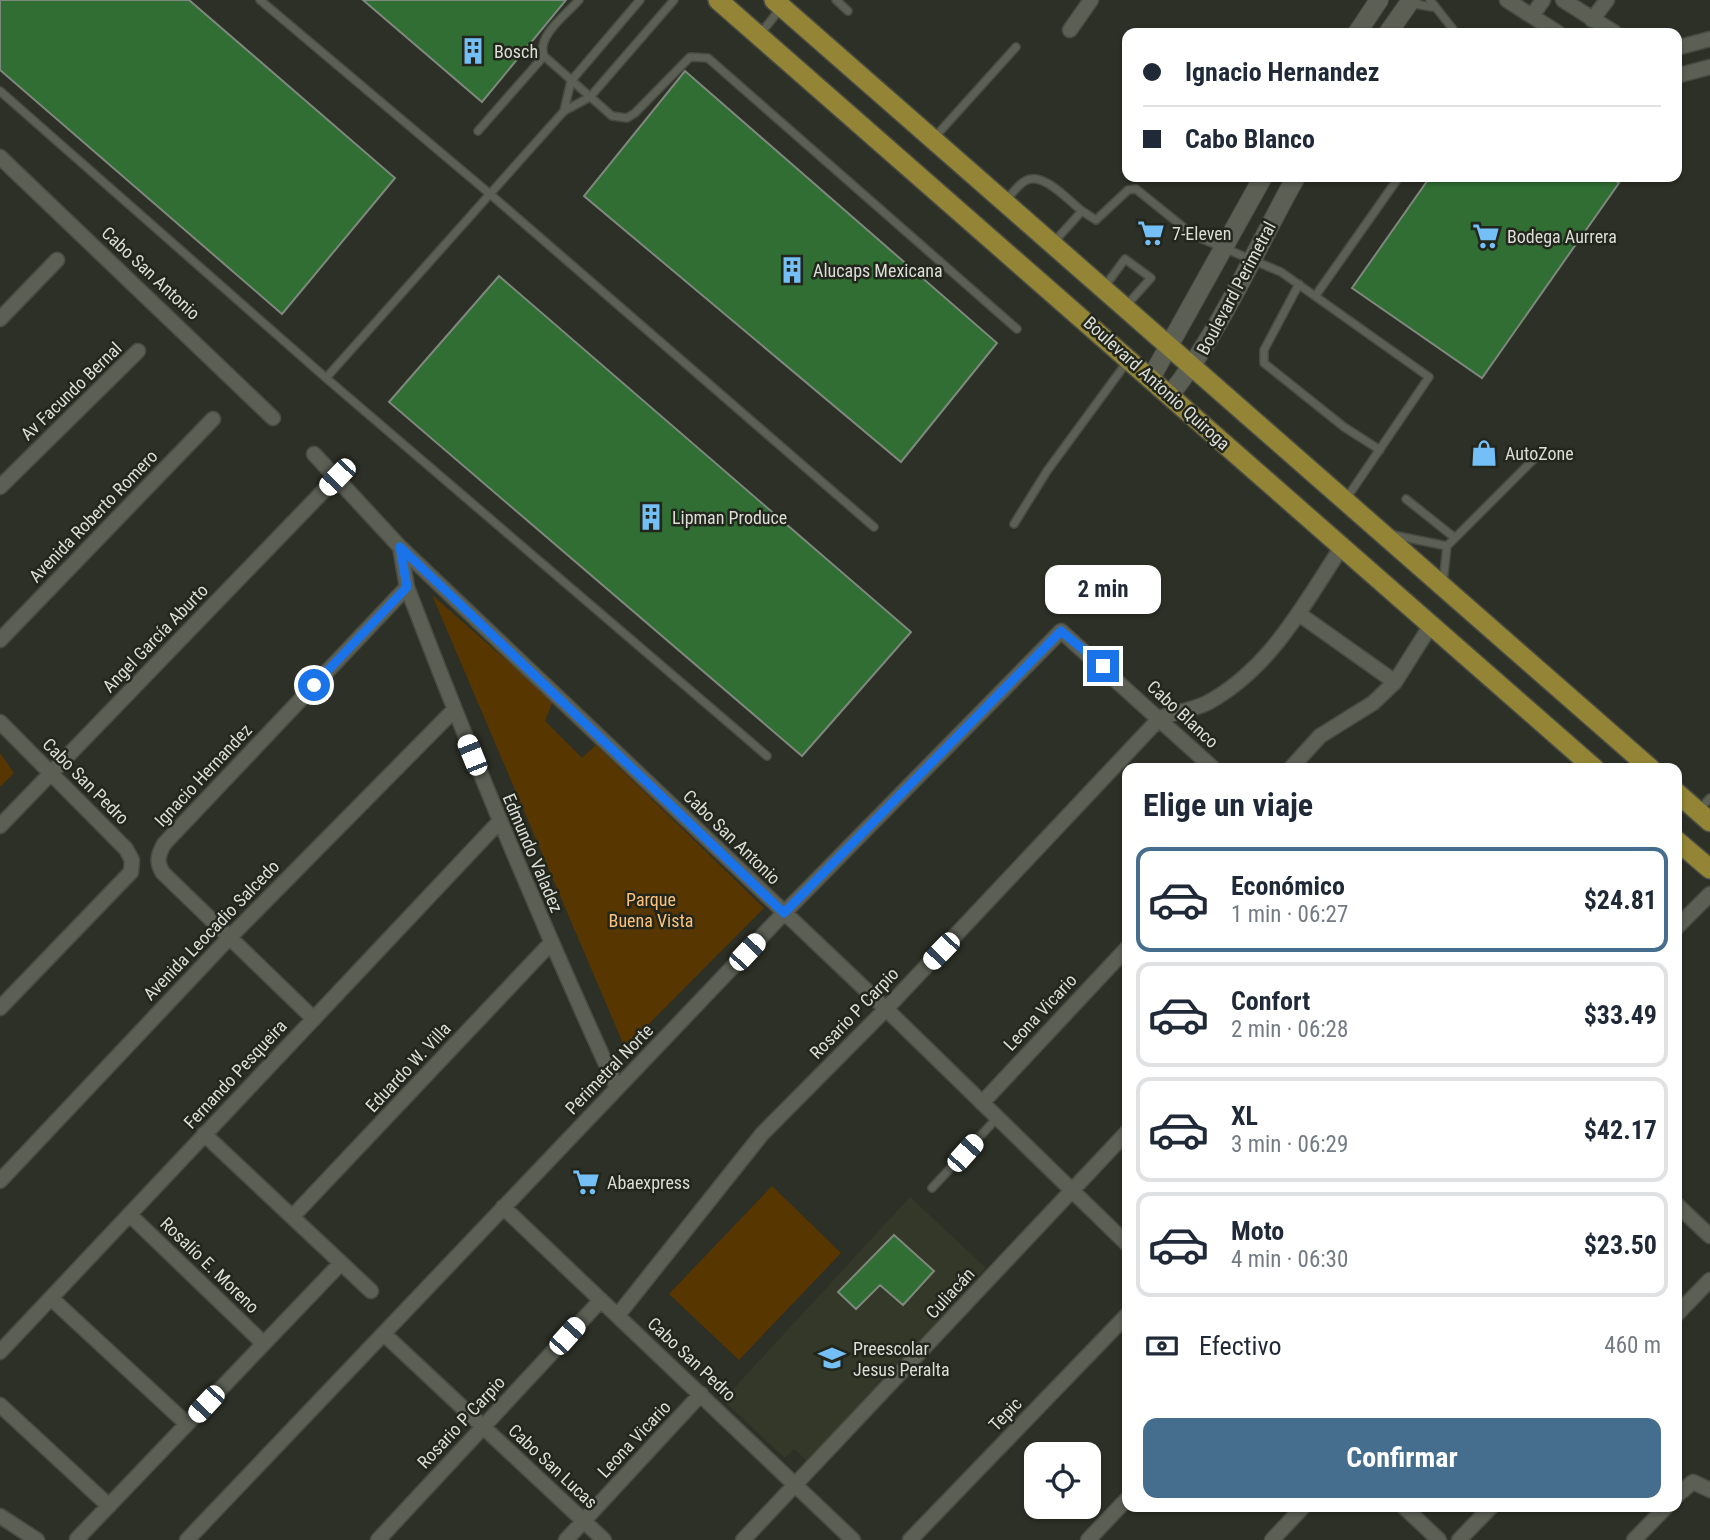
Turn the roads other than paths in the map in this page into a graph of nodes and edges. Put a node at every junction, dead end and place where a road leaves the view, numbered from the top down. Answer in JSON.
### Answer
{"nodes":[{"id":1,"x":260,"y":0,"type":"edge"},
{"id":2,"x":579,"y":0,"type":"edge"},
{"id":3,"x":640,"y":0,"type":"edge"},
{"id":4,"x":674,"y":0,"type":"edge"},
{"id":5,"x":719,"y":0,"type":"edge"},
{"id":6,"x":836,"y":0,"type":"edge"},
{"id":7,"x":1091,"y":0,"type":"edge"},
{"id":8,"x":1379,"y":0,"type":"edge"},
{"id":9,"x":1507,"y":0,"type":"edge"},
{"id":10,"x":1543,"y":0,"type":"edge"},
{"id":11,"x":1563,"y":0,"type":"edge"},
{"id":12,"x":1409,"y":1,"type":"edge"},
{"id":13,"x":782,"y":2,"type":"edge"},
{"id":14,"x":1431,"y":3,"type":"edge"},
{"id":15,"x":1605,"y":3,"type":"edge"},
{"id":16,"x":848,"y":11,"type":"dead end"},
{"id":17,"x":1532,"y":16,"type":"junction"},
{"id":18,"x":1592,"y":20,"type":"junction"},
{"id":19,"x":1360,"y":28,"type":"edge"},
{"id":20,"x":1391,"y":28,"type":"edge"},
{"id":21,"x":1452,"y":28,"type":"edge"},
{"id":22,"x":1550,"y":28,"type":"edge"},
{"id":23,"x":1606,"y":28,"type":"edge"},
{"id":24,"x":1070,"y":30,"type":"dead end"},
{"id":25,"x":760,"y":35,"type":"junction"},
{"id":26,"x":1710,"y":39,"type":"edge"},
{"id":27,"x":1682,"y":46,"type":"edge"},
{"id":28,"x":1016,"y":47,"type":"dead end"},
{"id":29,"x":544,"y":56,"type":"junction"},
{"id":30,"x":1710,"y":67,"type":"edge"},
{"id":31,"x":1682,"y":74,"type":"edge"},
{"id":32,"x":571,"y":81,"type":"junction"},
{"id":33,"x":0,"y":90,"type":"edge"},
{"id":34,"x":590,"y":97,"type":"junction"},
{"id":35,"x":564,"y":111,"type":"junction"},
{"id":36,"x":478,"y":131,"type":"dead end"},
{"id":37,"x":934,"y":138,"type":"junction"},
{"id":38,"x":0,"y":158,"type":"edge"},
{"id":39,"x":1260,"y":182,"type":"edge"},
{"id":40,"x":1293,"y":182,"type":"edge"},
{"id":41,"x":1395,"y":182,"type":"edge"},
{"id":42,"x":490,"y":194,"type":"junction"},
{"id":43,"x":1005,"y":201,"type":"junction"},
{"id":44,"x":1082,"y":211,"type":"junction"},
{"id":45,"x":1052,"y":245,"type":"junction"},
{"id":46,"x":1221,"y":249,"type":"junction"},
{"id":47,"x":57,"y":260,"type":"dead end"},
{"id":48,"x":1252,"y":260,"type":"junction"},
{"id":49,"x":1299,"y":284,"type":"junction"},
{"id":50,"x":1103,"y":289,"type":"junction"},
{"id":51,"x":1316,"y":295,"type":"junction"},
{"id":52,"x":1125,"y":307,"type":"junction"},
{"id":53,"x":0,"y":319,"type":"edge"},
{"id":54,"x":1017,"y":329,"type":"dead end"},
{"id":55,"x":1170,"y":348,"type":"junction"},
{"id":56,"x":138,"y":351,"type":"dead end"},
{"id":57,"x":1130,"y":358,"type":"junction"},
{"id":58,"x":1193,"y":366,"type":"junction"},
{"id":59,"x":326,"y":378,"type":"junction"},
{"id":60,"x":1151,"y":378,"type":"junction"},
{"id":61,"x":1170,"y":396,"type":"junction"},
{"id":62,"x":273,"y":418,"type":"dead end"},
{"id":63,"x":213,"y":419,"type":"dead end"},
{"id":64,"x":1380,"y":450,"type":"junction"},
{"id":65,"x":314,"y":454,"type":"dead end"},
{"id":66,"x":1533,"y":460,"type":"dead end"},
{"id":67,"x":337,"y":477,"type":"junction"},
{"id":68,"x":0,"y":487,"type":"edge"},
{"id":69,"x":1345,"y":499,"type":"junction"},
{"id":70,"x":1406,"y":499,"type":"dead end"},
{"id":71,"x":1014,"y":524,"type":"dead end"},
{"id":72,"x":874,"y":527,"type":"dead end"},
{"id":73,"x":1385,"y":534,"type":"junction"},
{"id":74,"x":1455,"y":538,"type":"junction"},
{"id":75,"x":1447,"y":546,"type":"junction"},
{"id":76,"x":400,"y":547,"type":"junction"},
{"id":77,"x":1342,"y":548,"type":"junction"},
{"id":78,"x":1443,"y":583,"type":"junction"},
{"id":79,"x":407,"y":587,"type":"junction"},
{"id":80,"x":1299,"y":614,"type":"junction"},
{"id":81,"x":1431,"y":625,"type":"junction"},
{"id":82,"x":1065,"y":631,"type":"joint"},
{"id":83,"x":0,"y":640,"type":"edge"},
{"id":84,"x":1395,"y":682,"type":"junction"},
{"id":85,"x":454,"y":710,"type":"junction"},
{"id":86,"x":1160,"y":718,"type":"junction"},
{"id":87,"x":0,"y":722,"type":"edge"},
{"id":88,"x":767,"y":756,"type":"dead end"},
{"id":89,"x":1208,"y":763,"type":"edge"},
{"id":90,"x":1296,"y":763,"type":"edge"},
{"id":91,"x":1588,"y":763,"type":"edge"},
{"id":92,"x":1644,"y":763,"type":"edge"},
{"id":93,"x":51,"y":773,"type":"junction"},
{"id":94,"x":1682,"y":796,"type":"edge"},
{"id":95,"x":1706,"y":811,"type":"edge"},
{"id":96,"x":499,"y":822,"type":"junction"},
{"id":97,"x":0,"y":826,"type":"edge"},
{"id":98,"x":1682,"y":845,"type":"edge"},
{"id":99,"x":1710,"y":869,"type":"edge"},
{"id":100,"x":1710,"y":894,"type":"edge"},
{"id":101,"x":784,"y":913,"type":"junction"},
{"id":102,"x":1682,"y":922,"type":"edge"},
{"id":103,"x":228,"y":939,"type":"junction"},
{"id":104,"x":550,"y":944,"type":"junction"},
{"id":105,"x":1122,"y":953,"type":"edge"},
{"id":106,"x":0,"y":1008,"type":"edge"},
{"id":107,"x":886,"y":1009,"type":"junction"},
{"id":108,"x":314,"y":1019,"type":"junction"},
{"id":109,"x":617,"y":1088,"type":"junction"},
{"id":110,"x":982,"y":1104,"type":"junction"},
{"id":111,"x":997,"y":1118,"type":"junction"},
{"id":112,"x":204,"y":1134,"type":"junction"},
{"id":113,"x":1122,"y":1137,"type":"edge"},
{"id":114,"x":0,"y":1181,"type":"edge"},
{"id":115,"x":932,"y":1188,"type":"dead end"},
{"id":116,"x":1071,"y":1192,"type":"junction"},
{"id":117,"x":503,"y":1207,"type":"junction"},
{"id":118,"x":1682,"y":1210,"type":"edge"},
{"id":119,"x":130,"y":1215,"type":"junction"},
{"id":120,"x":293,"y":1216,"type":"junction"},
{"id":121,"x":1710,"y":1236,"type":"edge"},
{"id":122,"x":1122,"y":1239,"type":"edge"},
{"id":123,"x":341,"y":1263,"type":"junction"},
{"id":124,"x":1710,"y":1280,"type":"edge"},
{"id":125,"x":371,"y":1292,"type":"dead end"},
{"id":126,"x":52,"y":1299,"type":"junction"},
{"id":127,"x":601,"y":1300,"type":"junction"},
{"id":128,"x":1682,"y":1309,"type":"edge"},
{"id":129,"x":618,"y":1315,"type":"junction"},
{"id":130,"x":1122,"y":1320,"type":"edge"},
{"id":131,"x":384,"y":1334,"type":"junction"},
{"id":132,"x":263,"y":1343,"type":"junction"},
{"id":133,"x":2,"y":1346,"type":"edge"},
{"id":134,"x":701,"y":1394,"type":"junction"},
{"id":135,"x":0,"y":1405,"type":"edge"},
{"id":136,"x":187,"y":1424,"type":"junction"},
{"id":137,"x":483,"y":1428,"type":"junction"},
{"id":138,"x":797,"y":1484,"type":"junction"},
{"id":139,"x":1710,"y":1490,"type":"edge"},
{"id":140,"x":1682,"y":1491,"type":"edge"},
{"id":141,"x":1122,"y":1504,"type":"edge"},
{"id":142,"x":109,"y":1506,"type":"junction"},
{"id":143,"x":1298,"y":1512,"type":"edge"},
{"id":144,"x":1409,"y":1512,"type":"edge"},
{"id":145,"x":1486,"y":1512,"type":"edge"},
{"id":146,"x":1661,"y":1512,"type":"edge"},
{"id":147,"x":2,"y":1520,"type":"edge"},
{"id":148,"x":584,"y":1521,"type":"junction"},
{"id":149,"x":77,"y":1539,"type":"edge"},
{"id":150,"x":37,"y":1540,"type":"edge"},
{"id":151,"x":188,"y":1540,"type":"edge"},
{"id":152,"x":378,"y":1540,"type":"edge"},
{"id":153,"x":566,"y":1540,"type":"edge"},
{"id":154,"x":604,"y":1540,"type":"edge"},
{"id":155,"x":743,"y":1540,"type":"edge"},
{"id":156,"x":853,"y":1540,"type":"edge"},
{"id":157,"x":910,"y":1540,"type":"edge"},
{"id":158,"x":1088,"y":1540,"type":"edge"},
{"id":159,"x":1272,"y":1540,"type":"edge"},
{"id":160,"x":1439,"y":1540,"type":"edge"},
{"id":161,"x":1459,"y":1540,"type":"edge"},
{"id":162,"x":1634,"y":1540,"type":"edge"}],
"edges":[{"from":1,"to":42,"type":"lane"},
{"from":2,"to":29,"type":"lane"},
{"from":3,"to":32,"type":"lane"},
{"from":4,"to":34,"type":"lane"},
{"from":5,"to":25,"type":"main road","name":"Boulevard Antonio Quiroga"},
{"from":6,"to":16,"type":"lane"},
{"from":7,"to":24,"type":"street"},
{"from":8,"to":19,"type":"street"},
{"from":9,"to":17,"type":"street"},
{"from":10,"to":17,"type":"street"},
{"from":11,"to":18,"type":"street"},
{"from":12,"to":14,"type":"lane"},
{"from":12,"to":20,"type":"street"},
{"from":13,"to":25,"type":"lane"},
{"from":13,"to":37,"type":"main road","name":"Boulevard Antonio Quiroga"},
{"from":14,"to":21,"type":"lane"},
{"from":15,"to":18,"type":"street"},
{"from":17,"to":22,"type":"street"},
{"from":18,"to":23,"type":"street"},
{"from":25,"to":57,"type":"main road","name":"Boulevard Antonio Quiroga"},
{"from":26,"to":27,"type":"street"},
{"from":28,"to":37,"type":"lane"},
{"from":29,"to":32,"type":"lane"},
{"from":29,"to":36,"type":"lane"},
{"from":30,"to":31,"type":"street"},
{"from":32,"to":34,"type":"lane"},
{"from":32,"to":35,"type":"lane"},
{"from":33,"to":59,"type":"lane"},
{"from":34,"to":35,"type":"lane"},
{"from":34,"to":54,"type":"lane"},
{"from":35,"to":42,"type":"lane"},
{"from":37,"to":43,"type":"main road","name":"Boulevard Antonio Quiroga"},
{"from":38,"to":62,"type":"street","name":"Cabo San Antonio"},
{"from":39,"to":46,"type":"street","name":"Boulevard Perimetral"},
{"from":40,"to":48,"type":"street","name":"Boulevard Perimetral"},
{"from":41,"to":51,"type":"lane"},
{"from":42,"to":59,"type":"lane"},
{"from":42,"to":72,"type":"lane"},
{"from":43,"to":44,"type":"lane"},
{"from":43,"to":45,"type":"main road","name":"Boulevard Antonio Quiroga"},
{"from":44,"to":45,"type":"lane"},
{"from":44,"to":46,"type":"lane"},
{"from":45,"to":50,"type":"main road","name":"Boulevard Antonio Quiroga"},
{"from":46,"to":48,"type":"lane"},
{"from":46,"to":55,"type":"street","name":"Boulevard Perimetral"},
{"from":47,"to":53,"type":"street"},
{"from":48,"to":49,"type":"lane"},
{"from":48,"to":58,"type":"street","name":"Boulevard Perimetral"},
{"from":49,"to":51,"type":"lane"},
{"from":49,"to":64,"type":"lane"},
{"from":50,"to":52,"type":"main road","name":"Boulevard Antonio Quiroga"},
{"from":50,"to":52,"type":"lane"},
{"from":51,"to":64,"type":"lane"},
{"from":52,"to":55,"type":"main road","name":"Boulevard Antonio Quiroga"},
{"from":55,"to":58,"type":"main road","name":"Boulevard Antonio Quiroga"},
{"from":55,"to":60,"type":"street","name":"Boulevard Perimetral"},
{"from":56,"to":68,"type":"street","name":"Av Facundo Bernal"},
{"from":57,"to":60,"type":"main road","name":"Boulevard Antonio Quiroga"},
{"from":57,"to":71,"type":"lane"},
{"from":58,"to":61,"type":"street","name":"Boulevard Perimetral"},
{"from":58,"to":69,"type":"main road","name":"Boulevard Antonio Quiroga"},
{"from":59,"to":88,"type":"lane"},
{"from":60,"to":61,"type":"main road","name":"Boulevard Antonio Quiroga"},
{"from":61,"to":77,"type":"main road","name":"Boulevard Antonio Quiroga"},
{"from":63,"to":83,"type":"street","name":"Avenida Roberto Romero"},
{"from":64,"to":69,"type":"lane"},
{"from":65,"to":67,"type":"street","name":"Cabo San Antonio"},
{"from":66,"to":74,"type":"lane"},
{"from":67,"to":76,"type":"street","name":"Cabo San Antonio"},
{"from":67,"to":93,"type":"street","name":"Angel García Aburto"},
{"from":69,"to":73,"type":"main road","name":"Boulevard Antonio Quiroga"},
{"from":70,"to":74,"type":"lane"},
{"from":73,"to":75,"type":"lane"},
{"from":73,"to":78,"type":"main road","name":"Boulevard Antonio Quiroga"},
{"from":74,"to":75,"type":"lane"},
{"from":75,"to":78,"type":"lane"},
{"from":76,"to":79,"type":"street","name":"Edmundo Valadez"},
{"from":76,"to":101,"type":"street","name":"Cabo San Antonio"},
{"from":77,"to":80,"type":"street"},
{"from":77,"to":81,"type":"main road","name":"Boulevard Antonio Quiroga"},
{"from":78,"to":92,"type":"main road","name":"Boulevard Antonio Quiroga"},
{"from":79,"to":85,"type":"street","name":"Edmundo Valadez"},
{"from":79,"to":103,"type":"street","name":"Ignacio Hernandez"},
{"from":80,"to":84,"type":"street"},
{"from":80,"to":86,"type":"street"},
{"from":81,"to":84,"type":"street"},
{"from":81,"to":91,"type":"main road","name":"Boulevard Antonio Quiroga"},
{"from":82,"to":86,"type":"street","name":"Cabo Blanco"},
{"from":82,"to":101,"type":"street","name":"Perimetral Norte"},
{"from":84,"to":90,"type":"street"},
{"from":85,"to":96,"type":"street","name":"Edmundo Valadez"},
{"from":85,"to":103,"type":"street","name":"Avenida Leocadio Salcedo"},
{"from":86,"to":89,"type":"street","name":"Cabo Blanco"},
{"from":86,"to":107,"type":"street","name":"Rosario P Carpio"},
{"from":87,"to":93,"type":"street","name":"Cabo San Pedro"},
{"from":93,"to":97,"type":"street","name":"Angel García Aburto"},
{"from":93,"to":106,"type":"street","name":"Cabo San Pedro"},
{"from":94,"to":95,"type":"main road"},
{"from":96,"to":104,"type":"street","name":"Edmundo Valadez"},
{"from":96,"to":108,"type":"street","name":"Fernando Pesqueira"},
{"from":98,"to":99,"type":"main road"},
{"from":100,"to":102,"type":"street"},
{"from":101,"to":107,"type":"street","name":"Cabo San Antonio"},
{"from":101,"to":109,"type":"street","name":"Perimetral Norte"},
{"from":103,"to":108,"type":"street","name":"Ignacio Hernandez"},
{"from":103,"to":114,"type":"street","name":"Avenida Leocadio Salcedo"},
{"from":104,"to":109,"type":"street","name":"Edmundo Valadez"},
{"from":104,"to":120,"type":"street","name":"Eduardo W. Villa"},
{"from":105,"to":110,"type":"street","name":"Leona Vicario"},
{"from":107,"to":110,"type":"street","name":"Cabo San Antonio"},
{"from":107,"to":129,"type":"street","name":"Rosario P Carpio"},
{"from":108,"to":112,"type":"street","name":"Fernando Pesqueira"},
{"from":109,"to":117,"type":"street","name":"Perimetral Norte"},
{"from":110,"to":111,"type":"street","name":"Cabo San Antonio"},
{"from":111,"to":115,"type":"lane"},
{"from":111,"to":116,"type":"street","name":"Cabo San Antonio"},
{"from":112,"to":119,"type":"street","name":"Fernando Pesqueira"},
{"from":112,"to":120,"type":"street"},
{"from":113,"to":116,"type":"street","name":"Culiacán"},
{"from":116,"to":122,"type":"street","name":"Cabo San Antonio"},
{"from":116,"to":138,"type":"street","name":"Culiacán"},
{"from":117,"to":127,"type":"street","name":"Cabo San Pedro"},
{"from":117,"to":131,"type":"street","name":"Perimetral Norte"},
{"from":118,"to":121,"type":"street"},
{"from":119,"to":126,"type":"street","name":"Fernando Pesqueira"},
{"from":119,"to":132,"type":"street","name":"Rosalío E. Moreno"},
{"from":120,"to":123,"type":"street"},
{"from":123,"to":125,"type":"street"},
{"from":123,"to":132,"type":"street"},
{"from":124,"to":128,"type":"street"},
{"from":126,"to":133,"type":"street","name":"Fernando Pesqueira"},
{"from":126,"to":136,"type":"street"},
{"from":127,"to":129,"type":"street","name":"Cabo San Pedro"},
{"from":127,"to":137,"type":"street","name":"Rosario P Carpio"},
{"from":129,"to":134,"type":"street","name":"Cabo San Pedro"},
{"from":130,"to":157,"type":"street","name":"Tepic"},
{"from":131,"to":137,"type":"street","name":"Cabo San Lucas"},
{"from":131,"to":151,"type":"street","name":"Perimetral Norte"},
{"from":132,"to":136,"type":"street"},
{"from":134,"to":138,"type":"street","name":"Cabo San Pedro"},
{"from":134,"to":148,"type":"street","name":"Leona Vicario"},
{"from":135,"to":142,"type":"street"},
{"from":136,"to":142,"type":"street"},
{"from":137,"to":148,"type":"street","name":"Cabo San Lucas"},
{"from":137,"to":152,"type":"street","name":"Rosario P Carpio"},
{"from":138,"to":155,"type":"street","name":"Culiacán"},
{"from":138,"to":156,"type":"street","name":"Cabo San Pedro"},
{"from":139,"to":140,"type":"street"},
{"from":141,"to":158,"type":"street"},
{"from":142,"to":149,"type":"street"},
{"from":143,"to":159,"type":"street"},
{"from":144,"to":160,"type":"street"},
{"from":145,"to":161,"type":"street"},
{"from":146,"to":162,"type":"street"},
{"from":147,"to":150,"type":"street"},
{"from":148,"to":153,"type":"street","name":"Leona Vicario"},
{"from":148,"to":154,"type":"street","name":"Cabo San Lucas"}]}
